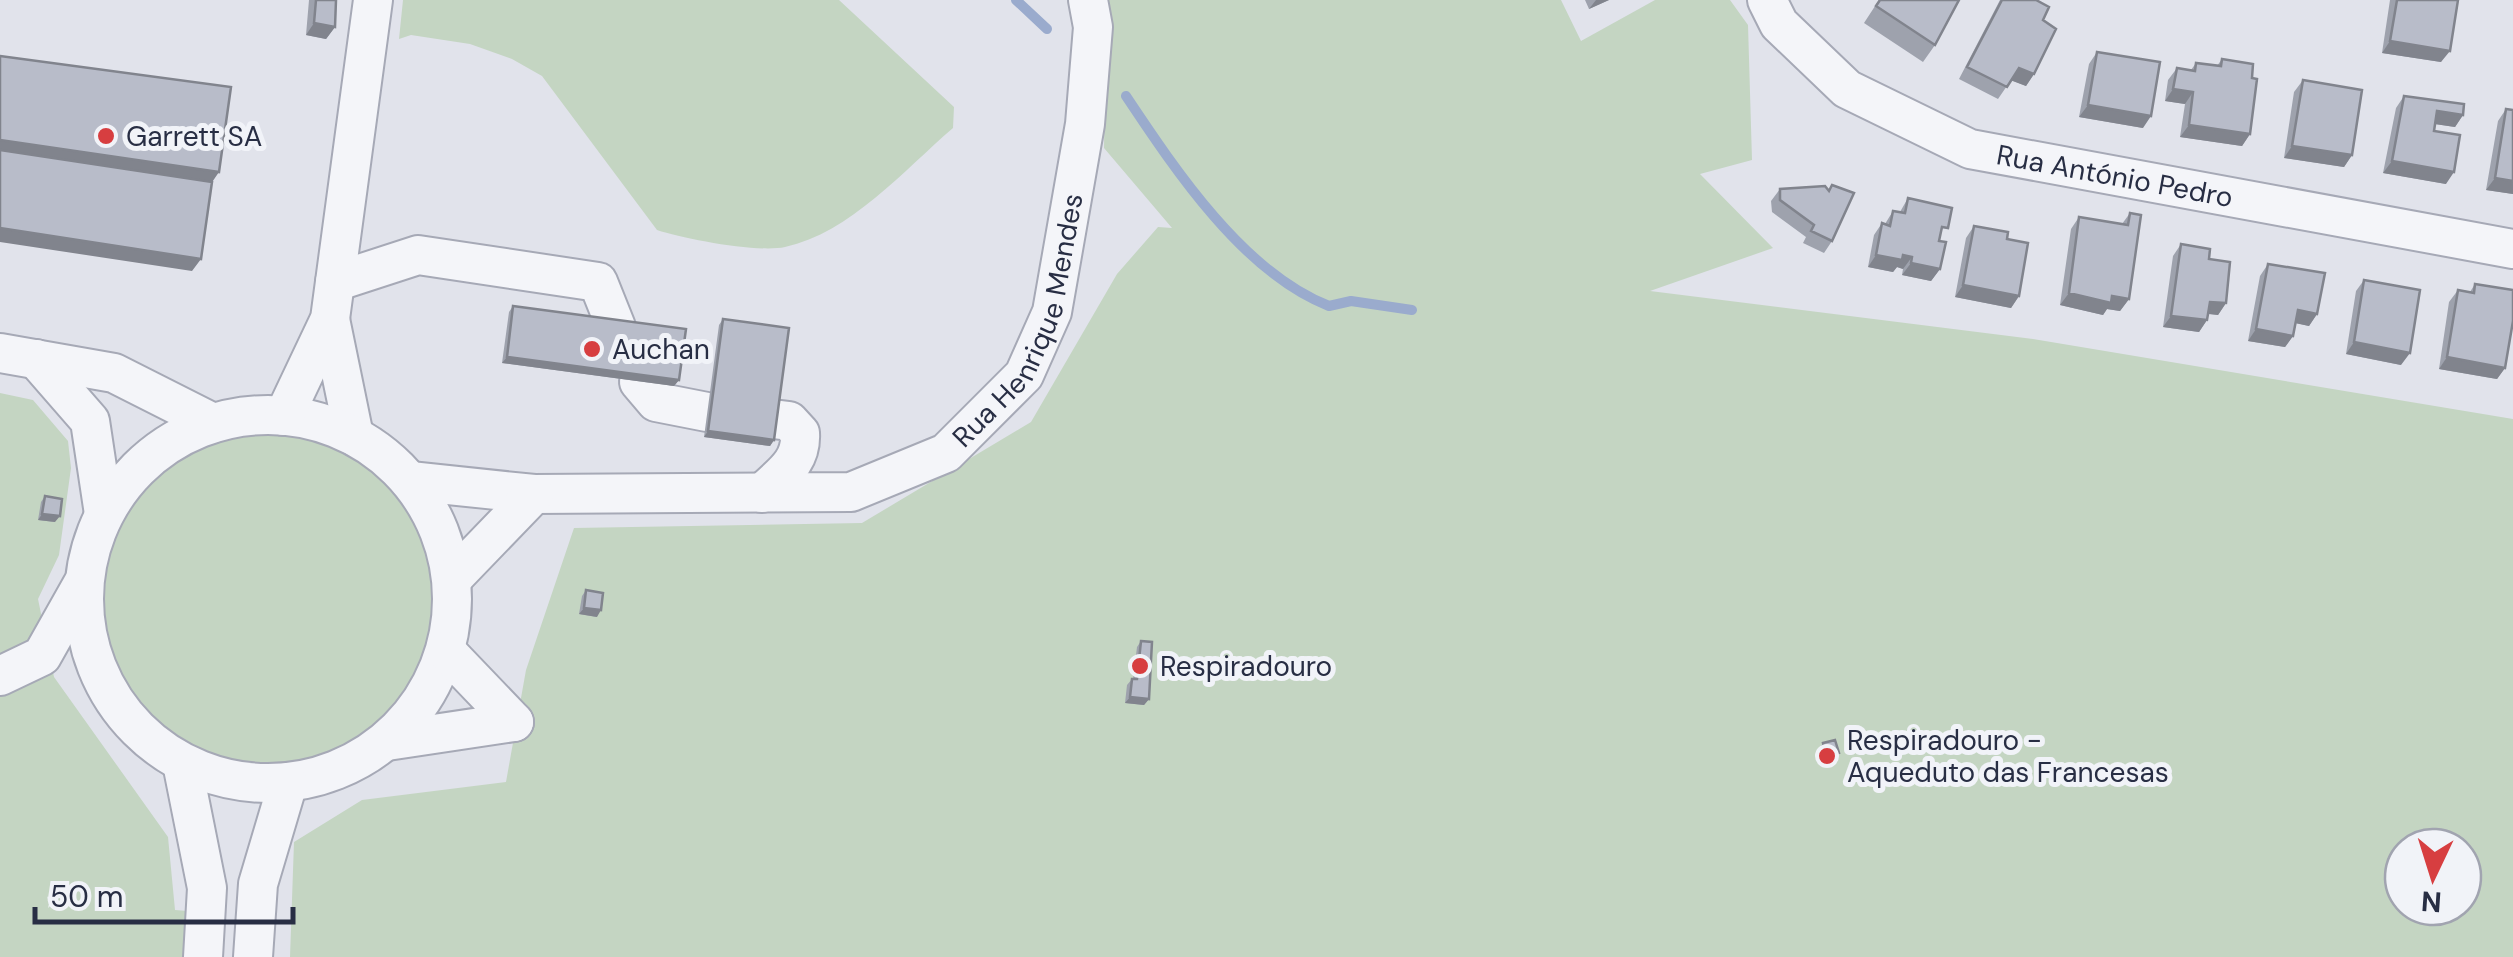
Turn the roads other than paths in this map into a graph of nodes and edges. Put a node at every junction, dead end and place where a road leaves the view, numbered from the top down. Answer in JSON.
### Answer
{"nodes":[{"id":1,"x":373,"y":0,"type":"edge"},
{"id":2,"x":1088,"y":0,"type":"edge"},
{"id":3,"x":1766,"y":0,"type":"edge"},
{"id":4,"x":2513,"y":249,"type":"edge"},
{"id":5,"x":333,"y":300,"type":"junction"},
{"id":6,"x":616,"y":327,"type":"edge"},
{"id":7,"x":18,"y":356,"type":"edge"},
{"id":8,"x":639,"y":382,"type":"edge"},
{"id":9,"x":707,"y":412,"type":"edge"},
{"id":10,"x":284,"y":416,"type":"junction"},
{"id":11,"x":773,"y":419,"type":"edge"},
{"id":12,"x":213,"y":423,"type":"junction"},
{"id":13,"x":354,"y":436,"type":"junction"},
{"id":14,"x":410,"y":481,"type":"junction"},
{"id":15,"x":762,"y":492,"type":"junction"},
{"id":16,"x":534,"y":494,"type":"junction"},
{"id":17,"x":104,"y":514,"type":"junction"},
{"id":18,"x":452,"y":580,"type":"junction"},
{"id":19,"x":83,"y":583,"type":"junction"},
{"id":20,"x":446,"y":652,"type":"junction"},
{"id":21,"x":0,"y":676,"type":"edge"},
{"id":22,"x":387,"y":741,"type":"junction"},
{"id":23,"x":182,"y":763,"type":"junction"},
{"id":24,"x":288,"y":783,"type":"junction"},
{"id":25,"x":204,"y":957,"type":"edge"},
{"id":26,"x":253,"y":957,"type":"edge"}],
"edges":[{"from":1,"to":5,"type":"street"},
{"from":2,"to":15,"type":"street","name":"Rua Henrique Mendes"},
{"from":3,"to":4,"type":"street","name":"Rua António Pedro"},
{"from":5,"to":6,"type":"street"},
{"from":5,"to":10,"type":"street"},
{"from":5,"to":13,"type":"street"},
{"from":7,"to":12,"type":"street"},
{"from":7,"to":17,"type":"street"},
{"from":8,"to":9,"type":"street"},
{"from":10,"to":12,"type":"street"},
{"from":10,"to":13,"type":"street"},
{"from":11,"to":15,"type":"street"},
{"from":12,"to":17,"type":"street"},
{"from":13,"to":14,"type":"street"},
{"from":14,"to":16,"type":"street","name":"Rua Henrique Mendes"},
{"from":14,"to":18,"type":"street"},
{"from":15,"to":16,"type":"street","name":"Rua Henrique Mendes"},
{"from":16,"to":18,"type":"street"},
{"from":17,"to":19,"type":"street"},
{"from":18,"to":20,"type":"street"},
{"from":19,"to":21,"type":"street"},
{"from":19,"to":23,"type":"street"},
{"from":20,"to":22,"type":"street"},
{"from":20,"to":22,"type":"street"},
{"from":22,"to":24,"type":"street"},
{"from":23,"to":24,"type":"street"},
{"from":23,"to":25,"type":"street"},
{"from":24,"to":26,"type":"street"}]}
